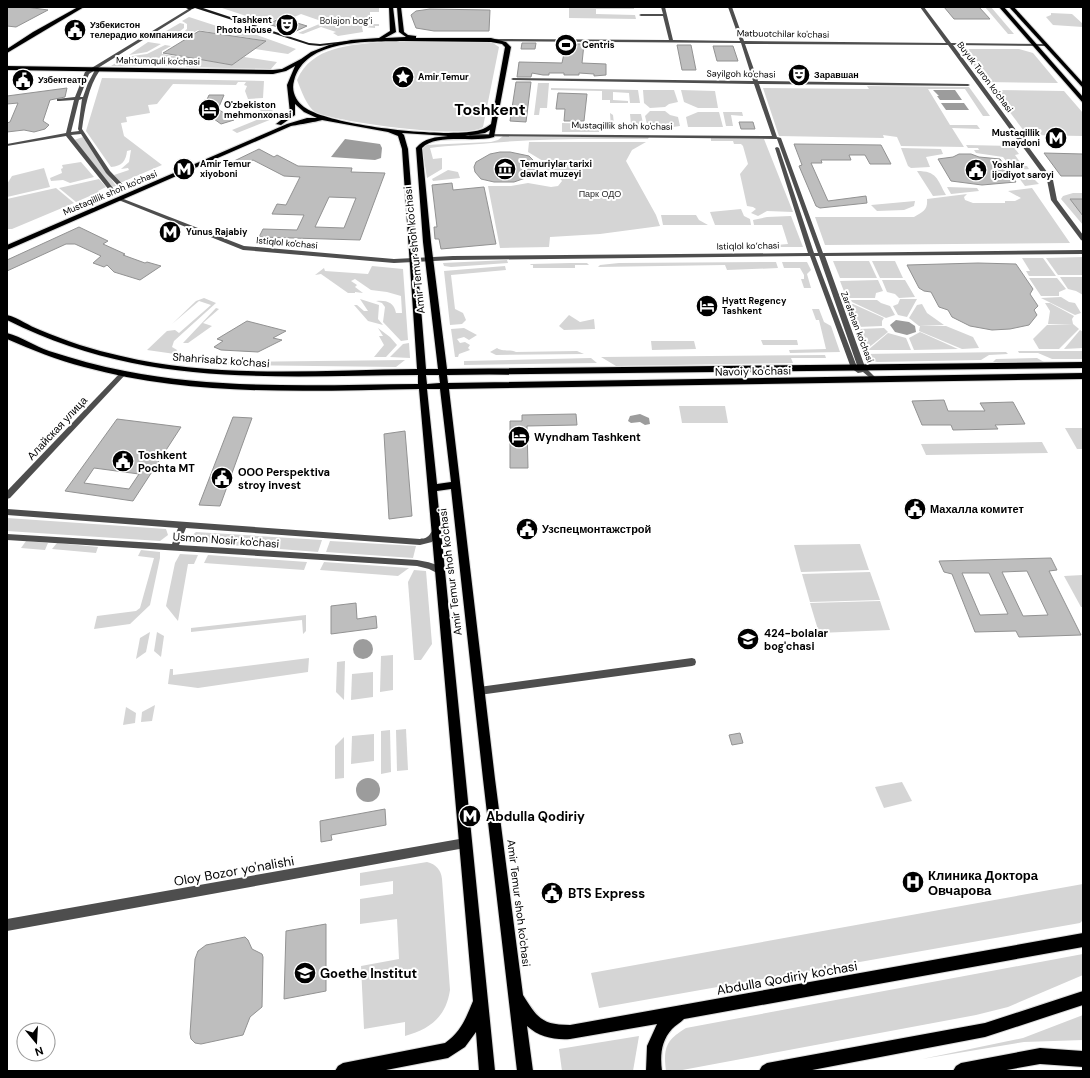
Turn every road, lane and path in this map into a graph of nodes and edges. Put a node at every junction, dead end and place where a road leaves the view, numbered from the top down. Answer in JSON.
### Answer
{"nodes":[{"id":1,"x":71,"y":7,"type":"edge"},
{"id":2,"x":82,"y":7,"type":"edge"},
{"id":3,"x":191,"y":7,"type":"edge"},
{"id":4,"x":391,"y":7,"type":"edge"},
{"id":5,"x":399,"y":7,"type":"edge"},
{"id":6,"x":663,"y":7,"type":"edge"},
{"id":7,"x":730,"y":7,"type":"edge"},
{"id":8,"x":922,"y":7,"type":"edge"},
{"id":9,"x":1000,"y":7,"type":"edge"},
{"id":10,"x":1011,"y":7,"type":"edge"},
{"id":11,"x":640,"y":15,"type":"dead end"},
{"id":12,"x":665,"y":15,"type":"junction"},
{"id":13,"x":450,"y":39,"type":"junction"},
{"id":14,"x":521,"y":39,"type":"junction"},
{"id":15,"x":369,"y":40,"type":"junction"},
{"id":16,"x":491,"y":40,"type":"junction"},
{"id":17,"x":671,"y":41,"type":"junction"},
{"id":18,"x":354,"y":42,"type":"junction"},
{"id":19,"x":742,"y":43,"type":"junction"},
{"id":20,"x":7,"y":44,"type":"edge"},
{"id":21,"x":950,"y":44,"type":"junction"},
{"id":22,"x":1034,"y":45,"type":"junction"},
{"id":23,"x":1046,"y":45,"type":"junction"},
{"id":24,"x":508,"y":48,"type":"junction"},
{"id":25,"x":7,"y":52,"type":"edge"},
{"id":26,"x":306,"y":58,"type":"junction"},
{"id":27,"x":7,"y":70,"type":"edge"},
{"id":28,"x":93,"y":71,"type":"junction"},
{"id":29,"x":513,"y":79,"type":"dead end"},
{"id":30,"x":756,"y":82,"type":"junction"},
{"id":31,"x":968,"y":85,"type":"dead end"},
{"id":32,"x":1083,"y":86,"type":"edge"},
{"id":33,"x":290,"y":89,"type":"junction"},
{"id":34,"x":77,"y":98,"type":"junction"},
{"id":35,"x":86,"y":98,"type":"junction"},
{"id":36,"x":59,"y":100,"type":"dead end"},
{"id":37,"x":1083,"y":101,"type":"edge"},
{"id":38,"x":333,"y":121,"type":"junction"},
{"id":39,"x":350,"y":123,"type":"junction"},
{"id":40,"x":494,"y":125,"type":"junction"},
{"id":41,"x":81,"y":132,"type":"junction"},
{"id":42,"x":492,"y":134,"type":"junction"},
{"id":43,"x":68,"y":135,"type":"junction"},
{"id":44,"x":470,"y":135,"type":"junction"},
{"id":45,"x":776,"y":138,"type":"junction"},
{"id":46,"x":7,"y":146,"type":"edge"},
{"id":47,"x":124,"y":190,"type":"junction"},
{"id":48,"x":117,"y":196,"type":"junction"},
{"id":49,"x":1083,"y":239,"type":"edge"},
{"id":50,"x":7,"y":241,"type":"edge"},
{"id":51,"x":7,"y":248,"type":"edge"},
{"id":52,"x":1083,"y":252,"type":"edge"},
{"id":53,"x":812,"y":254,"type":"junction"},
{"id":54,"x":820,"y":254,"type":"junction"},
{"id":55,"x":430,"y":259,"type":"junction"},
{"id":56,"x":414,"y":260,"type":"junction"},
{"id":57,"x":7,"y":317,"type":"edge"},
{"id":58,"x":7,"y":336,"type":"edge"},
{"id":59,"x":1083,"y":365,"type":"edge"},
{"id":60,"x":858,"y":368,"type":"junction"},
{"id":61,"x":422,"y":373,"type":"junction"},
{"id":62,"x":442,"y":373,"type":"junction"},
{"id":63,"x":123,"y":374,"type":"junction"},
{"id":64,"x":1083,"y":376,"type":"edge"},
{"id":65,"x":875,"y":380,"type":"junction"},
{"id":66,"x":444,"y":386,"type":"junction"},
{"id":67,"x":423,"y":387,"type":"junction"},
{"id":68,"x":455,"y":485,"type":"junction"},
{"id":69,"x":432,"y":488,"type":"junction"},
{"id":70,"x":7,"y":496,"type":"edge"},
{"id":71,"x":7,"y":512,"type":"edge"},
{"id":72,"x":183,"y":526,"type":"junction"},
{"id":73,"x":436,"y":531,"type":"junction"},
{"id":74,"x":7,"y":537,"type":"edge"},
{"id":75,"x":174,"y":548,"type":"junction"},
{"id":76,"x":441,"y":572,"type":"junction"},
{"id":77,"x":692,"y":662,"type":"dead end"},
{"id":78,"x":479,"y":691,"type":"junction"},
{"id":79,"x":466,"y":843,"type":"junction"},
{"id":80,"x":7,"y":925,"type":"edge"},
{"id":81,"x":1083,"y":940,"type":"edge"},
{"id":82,"x":515,"y":993,"type":"junction"},
{"id":83,"x":1083,"y":998,"type":"edge"},
{"id":84,"x":480,"y":999,"type":"junction"},
{"id":85,"x":683,"y":1012,"type":"junction"},
{"id":86,"x":1083,"y":1059,"type":"edge"},
{"id":87,"x":343,"y":1071,"type":"edge"},
{"id":88,"x":487,"y":1071,"type":"edge"},
{"id":89,"x":525,"y":1071,"type":"edge"},
{"id":90,"x":654,"y":1071,"type":"edge"},
{"id":91,"x":767,"y":1071,"type":"edge"},
{"id":92,"x":961,"y":1071,"type":"edge"}],
"edges":[{"from":1,"to":20,"type":"main road"},
{"from":2,"to":25,"type":"main road"},
{"from":3,"to":18,"type":"street"},
{"from":3,"to":28,"type":"street"},
{"from":4,"to":15,"type":"main road"},
{"from":5,"to":13,"type":"main road"},
{"from":6,"to":12,"type":"street"},
{"from":7,"to":19,"type":"street","name":"Zarafshan ko'chasi"},
{"from":8,"to":21,"type":"street","name":"Buyuk Turon ko'chasi"},
{"from":9,"to":22,"type":"main road"},
{"from":10,"to":23,"type":"main road"},
{"from":11,"to":12,"type":"street"},
{"from":12,"to":17,"type":"street"},
{"from":13,"to":15,"type":"main road"},
{"from":13,"to":16,"type":"main road"},
{"from":14,"to":16,"type":"street","name":"Matbuotchilar ko'chasi"},
{"from":14,"to":17,"type":"street","name":"Matbuotchilar ko'chasi"},
{"from":14,"to":24,"type":"street"},
{"from":15,"to":18,"type":"main road"},
{"from":16,"to":24,"type":"main road"},
{"from":17,"to":19,"type":"street","name":"Matbuotchilar ko'chasi"},
{"from":18,"to":26,"type":"main road"},
{"from":19,"to":21,"type":"street","name":"Matbuotchilar ko'chasi"},
{"from":19,"to":30,"type":"street","name":"Zarafshan ko'chasi"},
{"from":21,"to":22,"type":"street","name":"Matbuotchilar ko'chasi"},
{"from":21,"to":49,"type":"street","name":"Buyuk Turon ko'chasi"},
{"from":22,"to":23,"type":"street","name":"Matbuotchilar ko'chasi"},
{"from":22,"to":37,"type":"main road"},
{"from":23,"to":32,"type":"main road"},
{"from":24,"to":40,"type":"main road"},
{"from":26,"to":28,"type":"main road","name":"Mahtumquli ko'chasi"},
{"from":26,"to":33,"type":"main road"},
{"from":27,"to":28,"type":"main road","name":"Mahtumquli ko'chasi"},
{"from":28,"to":33,"type":"main road","name":"Mahtumquli ko'chasi"},
{"from":28,"to":34,"type":"street"},
{"from":28,"to":35,"type":"street"},
{"from":29,"to":30,"type":"street","name":"Sayilgoh ko'chasi"},
{"from":30,"to":31,"type":"street","name":"Sayilgoh ko'chasi"},
{"from":30,"to":45,"type":"street","name":"Zarafshan ko'chasi"},
{"from":33,"to":38,"type":"main road","name":"Mahtumquli ko'chasi"},
{"from":33,"to":47,"type":"main road","name":"Mustaqillik shoh ko'chasi"},
{"from":34,"to":35,"type":"street"},
{"from":34,"to":36,"type":"street"},
{"from":34,"to":43,"type":"street"},
{"from":35,"to":41,"type":"street"},
{"from":38,"to":39,"type":"main road"},
{"from":38,"to":48,"type":"main road","name":"Mustaqillik shoh ko'chasi"},
{"from":39,"to":44,"type":"main road"},
{"from":39,"to":56,"type":"main road","name":"Amir Temur shoh ko'chasi"},
{"from":40,"to":42,"type":"main road"},
{"from":40,"to":44,"type":"main road"},
{"from":41,"to":43,"type":"street"},
{"from":41,"to":47,"type":"street"},
{"from":42,"to":44,"type":"street","name":"Mustaqillik shoh ko'chasi"},
{"from":42,"to":45,"type":"street","name":"Mustaqillik shoh ko'chasi"},
{"from":42,"to":55,"type":"main road","name":"Amir Temur shoh ko'chasi"},
{"from":43,"to":46,"type":"street"},
{"from":43,"to":48,"type":"street","name":"Istiqlol ko'chasi"},
{"from":45,"to":53,"type":"street","name":"Zarafshan ko'chasi"},
{"from":45,"to":54,"type":"street","name":"Zarafshan ko'chasi"},
{"from":47,"to":48,"type":"main road","name":"Mustaqillik shoh ko'chasi"},
{"from":48,"to":50,"type":"main road","name":"Mustaqillik shoh ko'chasi"},
{"from":48,"to":51,"type":"main road","name":"Mustaqillik shoh ko'chasi"},
{"from":48,"to":56,"type":"street","name":"Istiqlol ko'chasi"},
{"from":52,"to":54,"type":"street","name":"Istiqlol ko‘chasi"},
{"from":53,"to":54,"type":"street","name":"Istiqlol ko‘chasi"},
{"from":53,"to":55,"type":"street","name":"Istiqlol ko‘chasi"},
{"from":53,"to":60,"type":"street","name":"Zarafshan ko'chasi"},
{"from":54,"to":60,"type":"street","name":"Zarafshan ko'chasi"},
{"from":55,"to":56,"type":"street","name":"Istiqlol ko‘chasi"},
{"from":55,"to":62,"type":"main road","name":"Amir Temur shoh ko'chasi"},
{"from":56,"to":61,"type":"main road","name":"Amir Temur shoh ko'chasi"},
{"from":57,"to":61,"type":"main road","name":"Shahrisabz ko'chasi"},
{"from":58,"to":63,"type":"main road"},
{"from":59,"to":60,"type":"main road","name":"Navoiy ko'chasi"},
{"from":60,"to":62,"type":"main road","name":"Navoiy ko'chasi"},
{"from":60,"to":65,"type":"street","name":"Zarafshan ko'chasi"},
{"from":61,"to":62,"type":"main road","name":"Shahrisabz ko'chasi"},
{"from":61,"to":67,"type":"main road","name":"Amir Temur shoh ko'chasi"},
{"from":62,"to":66,"type":"main road","name":"Amir Temur shoh ko'chasi"},
{"from":63,"to":67,"type":"main road"},
{"from":63,"to":70,"type":"street","name":"Алайская улица"},
{"from":64,"to":65,"type":"main road","name":"Navoiy ko'chasi"},
{"from":65,"to":66,"type":"main road","name":"Navoiy ko'chasi"},
{"from":66,"to":67,"type":"main road","name":"Navoiy ko'chasi"},
{"from":66,"to":68,"type":"main road","name":"Amir Temur shoh ko'chasi"},
{"from":67,"to":69,"type":"main road","name":"Amir Temur shoh ko'chasi"},
{"from":68,"to":69,"type":"main road"},
{"from":68,"to":78,"type":"main road","name":"Amir Temur shoh ko'chasi"},
{"from":69,"to":73,"type":"main road","name":"Amir Temur shoh ko'chasi"},
{"from":71,"to":72,"type":"street","name":"Usmon Nosir ko'chasi"},
{"from":72,"to":73,"type":"street","name":"Usmon Nosir ko'chasi"},
{"from":72,"to":75,"type":"street"},
{"from":73,"to":76,"type":"main road","name":"Amir Temur shoh ko'chasi"},
{"from":74,"to":75,"type":"street","name":"Usmon Nosir ko'chasi"},
{"from":75,"to":76,"type":"street","name":"Usmon Nosir ko'chasi"},
{"from":76,"to":79,"type":"main road","name":"Amir Temur shoh ko'chasi"},
{"from":77,"to":78,"type":"street"},
{"from":78,"to":82,"type":"main road","name":"Amir Temur shoh ko'chasi"},
{"from":79,"to":80,"type":"street","name":"Oloy Bozor yo'nalishi"},
{"from":79,"to":84,"type":"main road","name":"Amir Temur shoh ko'chasi"},
{"from":81,"to":85,"type":"main road","name":"Abdulla Qodiriy ko'chasi"},
{"from":82,"to":85,"type":"main road","name":"Abdulla Qodiriy ko'chasi"},
{"from":82,"to":89,"type":"main road","name":"Amir Temur shoh ko'chasi"},
{"from":83,"to":91,"type":"main road"},
{"from":84,"to":87,"type":"main road"},
{"from":84,"to":88,"type":"main road","name":"Amir Temur shoh ko'chasi"},
{"from":85,"to":90,"type":"main road"},
{"from":86,"to":92,"type":"main road"}]}
